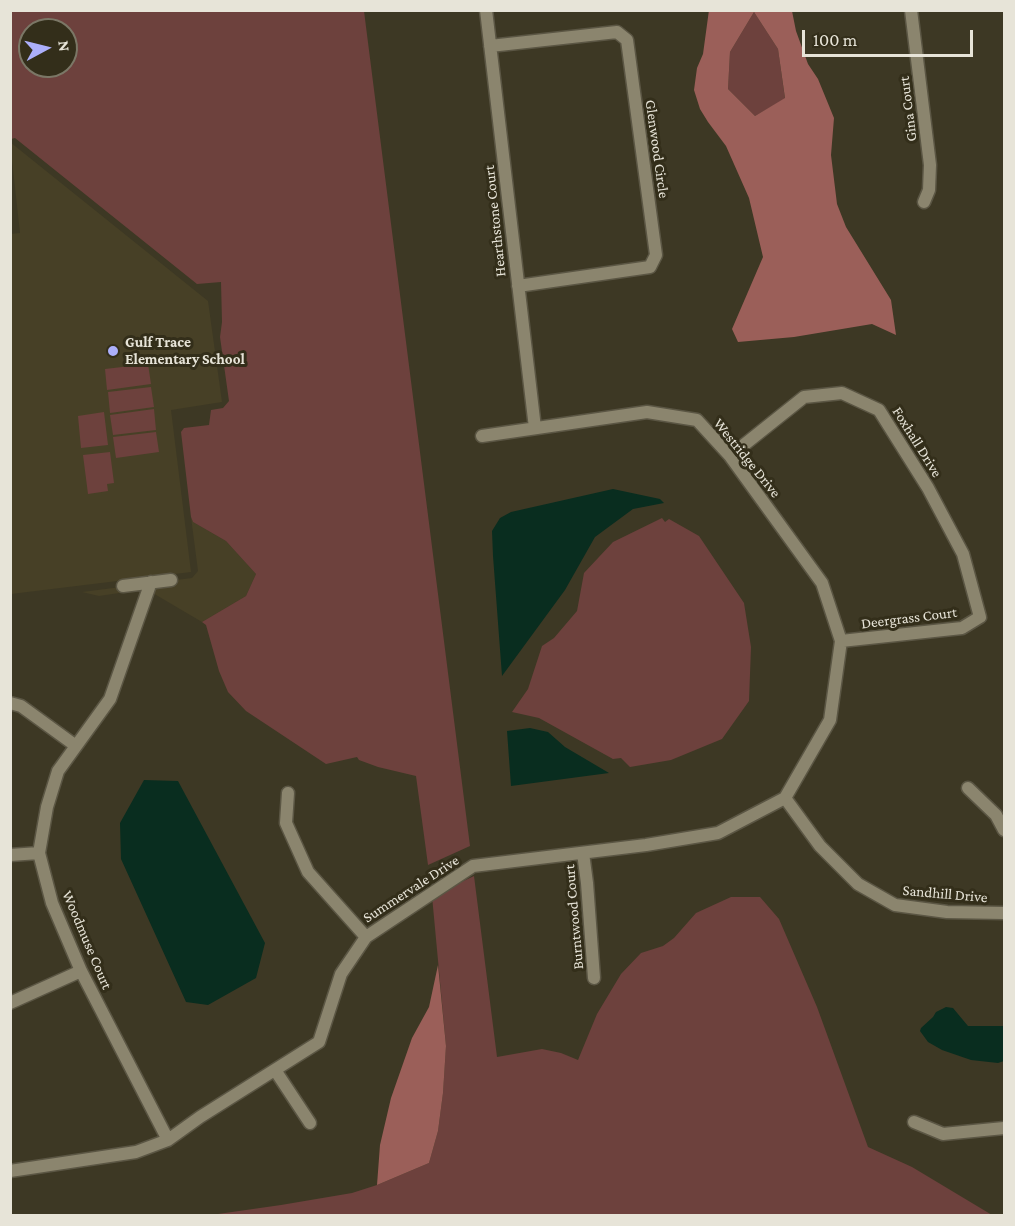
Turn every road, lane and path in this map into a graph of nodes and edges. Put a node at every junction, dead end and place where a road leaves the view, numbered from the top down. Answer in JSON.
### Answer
{"nodes":[{"id":1,"x":486,"y":10,"type":"edge"},
{"id":2,"x":911,"y":10,"type":"edge"},
{"id":3,"x":490,"y":46,"type":"junction"},
{"id":4,"x":924,"y":202,"type":"dead end"},
{"id":5,"x":518,"y":286,"type":"junction"},
{"id":6,"x":535,"y":428,"type":"junction"},
{"id":7,"x":482,"y":436,"type":"dead end"},
{"id":8,"x":730,"y":456,"type":"junction"},
{"id":9,"x":171,"y":580,"type":"dead end"},
{"id":10,"x":151,"y":582,"type":"junction"},
{"id":11,"x":123,"y":586,"type":"dead end"},
{"id":12,"x":980,"y":617,"type":"joint"},
{"id":13,"x":840,"y":641,"type":"junction"},
{"id":14,"x":10,"y":703,"type":"edge"},
{"id":15,"x":76,"y":746,"type":"junction"},
{"id":16,"x":968,"y":788,"type":"dead end"},
{"id":17,"x":288,"y":793,"type":"dead end"},
{"id":18,"x":785,"y":798,"type":"junction"},
{"id":19,"x":1005,"y":830,"type":"edge"},
{"id":20,"x":39,"y":853,"type":"junction"},
{"id":21,"x":583,"y":853,"type":"junction"},
{"id":22,"x":10,"y":855,"type":"edge"},
{"id":23,"x":1005,"y":913,"type":"edge"},
{"id":24,"x":366,"y":937,"type":"junction"},
{"id":25,"x":81,"y":971,"type":"junction"},
{"id":26,"x":594,"y":978,"type":"dead end"},
{"id":27,"x":10,"y":1003,"type":"edge"},
{"id":28,"x":275,"y":1070,"type":"junction"},
{"id":29,"x":914,"y":1122,"type":"dead end"},
{"id":30,"x":310,"y":1123,"type":"dead end"},
{"id":31,"x":1005,"y":1128,"type":"edge"},
{"id":32,"x":168,"y":1140,"type":"junction"},
{"id":33,"x":10,"y":1171,"type":"edge"}],
"edges":[{"from":1,"to":3,"type":"street","name":"Hearthstone Court"},
{"from":2,"to":4,"type":"street","name":"Gina Court"},
{"from":3,"to":5,"type":"street","name":"Hearthstone Court"},
{"from":3,"to":5,"type":"street","name":"Glenwood Circle"},
{"from":5,"to":6,"type":"street","name":"Hearthstone Court"},
{"from":6,"to":7,"type":"street","name":"Westridge Drive"},
{"from":6,"to":8,"type":"street","name":"Westridge Drive"},
{"from":8,"to":12,"type":"street","name":"Foxhall Drive"},
{"from":8,"to":13,"type":"street","name":"Westridge Drive"},
{"from":9,"to":10,"type":"street"},
{"from":10,"to":11,"type":"street"},
{"from":10,"to":15,"type":"street","name":"Woodmuse Court"},
{"from":12,"to":13,"type":"street","name":"Deergrass Court"},
{"from":13,"to":18,"type":"street"},
{"from":14,"to":15,"type":"street"},
{"from":15,"to":20,"type":"street","name":"Woodmuse Court"},
{"from":16,"to":19,"type":"street"},
{"from":17,"to":24,"type":"street"},
{"from":18,"to":21,"type":"street","name":"Summervale Drive"},
{"from":18,"to":23,"type":"street","name":"Sandhill Drive"},
{"from":20,"to":22,"type":"street"},
{"from":20,"to":25,"type":"street","name":"Woodmuse Court"},
{"from":21,"to":24,"type":"street","name":"Summervale Drive"},
{"from":21,"to":26,"type":"street","name":"Burntwood Court"},
{"from":24,"to":28,"type":"street","name":"Summervale Drive"},
{"from":25,"to":27,"type":"street"},
{"from":25,"to":32,"type":"street","name":"Woodmuse Court"},
{"from":28,"to":30,"type":"street"},
{"from":28,"to":32,"type":"street","name":"Summervale Drive"},
{"from":29,"to":31,"type":"street"},
{"from":32,"to":33,"type":"street","name":"Summervale Drive"}]}
